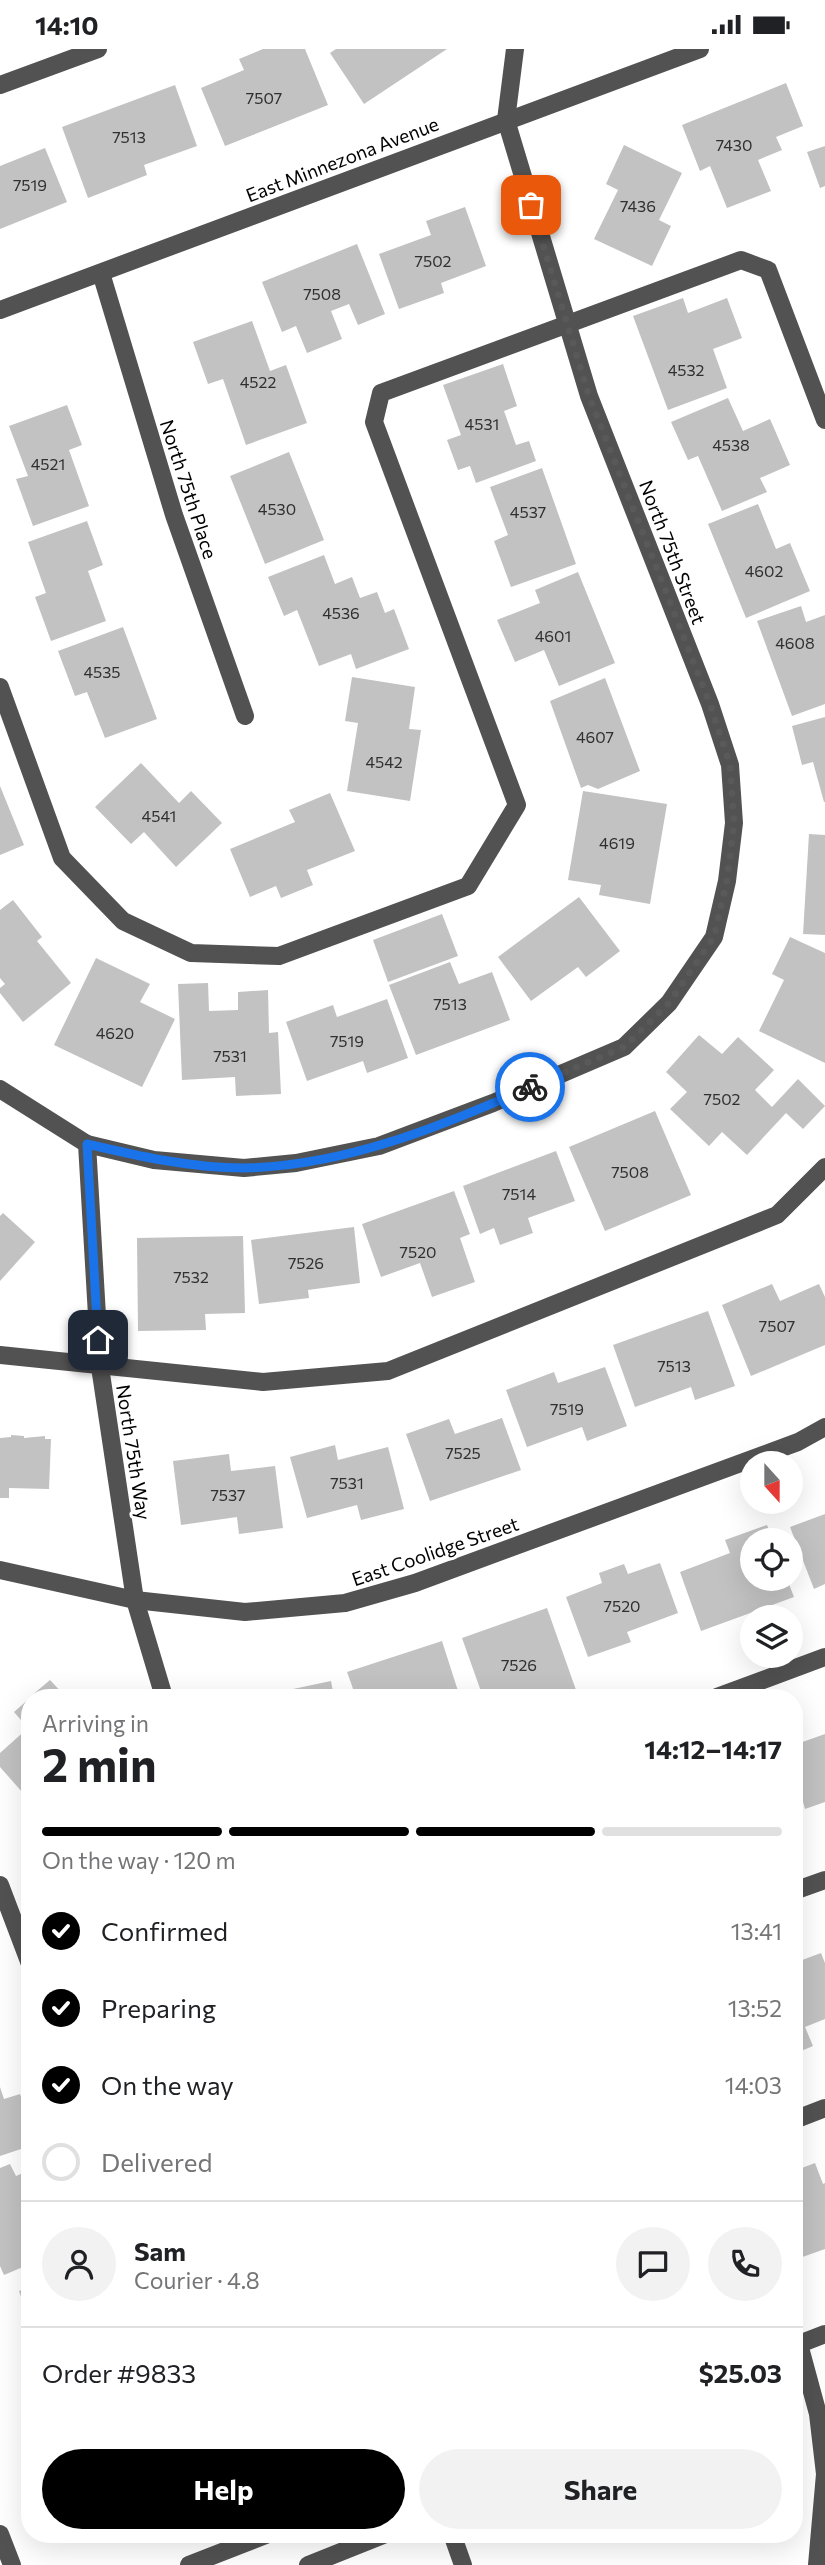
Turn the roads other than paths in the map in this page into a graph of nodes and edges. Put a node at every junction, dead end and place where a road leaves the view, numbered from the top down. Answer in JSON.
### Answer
{"nodes":[{"id":1,"x":98,"y":49,"type":"edge"},
{"id":2,"x":515,"y":49,"type":"edge"},
{"id":3,"x":700,"y":49,"type":"edge"},
{"id":4,"x":0,"y":85,"type":"edge"},
{"id":5,"x":506,"y":120,"type":"junction"},
{"id":6,"x":100,"y":273,"type":"junction"},
{"id":7,"x":0,"y":310,"type":"edge"},
{"id":8,"x":568,"y":325,"type":"junction"},
{"id":9,"x":825,"y":420,"type":"edge"},
{"id":10,"x":0,"y":687,"type":"edge"},
{"id":11,"x":245,"y":716,"type":"dead end"},
{"id":12,"x":0,"y":1089,"type":"edge"},
{"id":13,"x":87,"y":1144,"type":"junction"},
{"id":14,"x":825,"y":1167,"type":"edge"},
{"id":15,"x":0,"y":1355,"type":"edge"},
{"id":16,"x":100,"y":1367,"type":"junction"},
{"id":17,"x":825,"y":1427,"type":"edge"},
{"id":18,"x":0,"y":1570,"type":"edge"},
{"id":19,"x":135,"y":1600,"type":"junction"},
{"id":20,"x":825,"y":1657,"type":"edge"},
{"id":21,"x":162,"y":1689,"type":"edge"},
{"id":22,"x":739,"y":1689,"type":"edge"},
{"id":23,"x":825,"y":1880,"type":"edge"},
{"id":24,"x":0,"y":1885,"type":"edge"},
{"id":25,"x":803,"y":1888,"type":"edge"},
{"id":26,"x":21,"y":1940,"type":"edge"},
{"id":27,"x":825,"y":2108,"type":"edge"},
{"id":28,"x":803,"y":2117,"type":"edge"},
{"id":29,"x":825,"y":2334,"type":"edge"},
{"id":30,"x":803,"y":2343,"type":"edge"},
{"id":31,"x":803,"y":2365,"type":"edge"},
{"id":32,"x":0,"y":2534,"type":"edge"},
{"id":33,"x":245,"y":2543,"type":"edge"},
{"id":34,"x":363,"y":2543,"type":"edge"},
{"id":35,"x":455,"y":2543,"type":"edge"},
{"id":36,"x":12,"y":2565,"type":"edge"},
{"id":37,"x":189,"y":2565,"type":"edge"},
{"id":38,"x":307,"y":2565,"type":"edge"},
{"id":39,"x":463,"y":2565,"type":"edge"},
{"id":40,"x":817,"y":2565,"type":"edge"}],
"edges":[{"from":1,"to":4,"type":"street"},
{"from":2,"to":5,"type":"street","name":"North 75th Street"},
{"from":3,"to":5,"type":"street","name":"East Minnezona Avenue"},
{"from":5,"to":6,"type":"street","name":"East Minnezona Avenue"},
{"from":5,"to":8,"type":"street","name":"North 75th Street"},
{"from":6,"to":7,"type":"street","name":"East Minnezona Avenue"},
{"from":6,"to":11,"type":"street","name":"North 75th Place"},
{"from":8,"to":9,"type":"street"},
{"from":8,"to":10,"type":"street"},
{"from":8,"to":13,"type":"street","name":"North 75th Street"},
{"from":12,"to":13,"type":"street"},
{"from":13,"to":16,"type":"street","name":"North 75th Way"},
{"from":14,"to":16,"type":"street"},
{"from":15,"to":16,"type":"street"},
{"from":16,"to":19,"type":"street","name":"North 75th Way"},
{"from":17,"to":19,"type":"street","name":"East Coolidge Street"},
{"from":18,"to":19,"type":"street","name":"East Coolidge Street"},
{"from":19,"to":21,"type":"street","name":"North 75th Way"},
{"from":20,"to":22,"type":"street"},
{"from":23,"to":25,"type":"street"},
{"from":24,"to":26,"type":"street"},
{"from":27,"to":28,"type":"street"},
{"from":29,"to":30,"type":"street"},
{"from":31,"to":40,"type":"street"},
{"from":32,"to":36,"type":"street"},
{"from":33,"to":37,"type":"street"},
{"from":34,"to":38,"type":"street"},
{"from":35,"to":39,"type":"street"}]}
